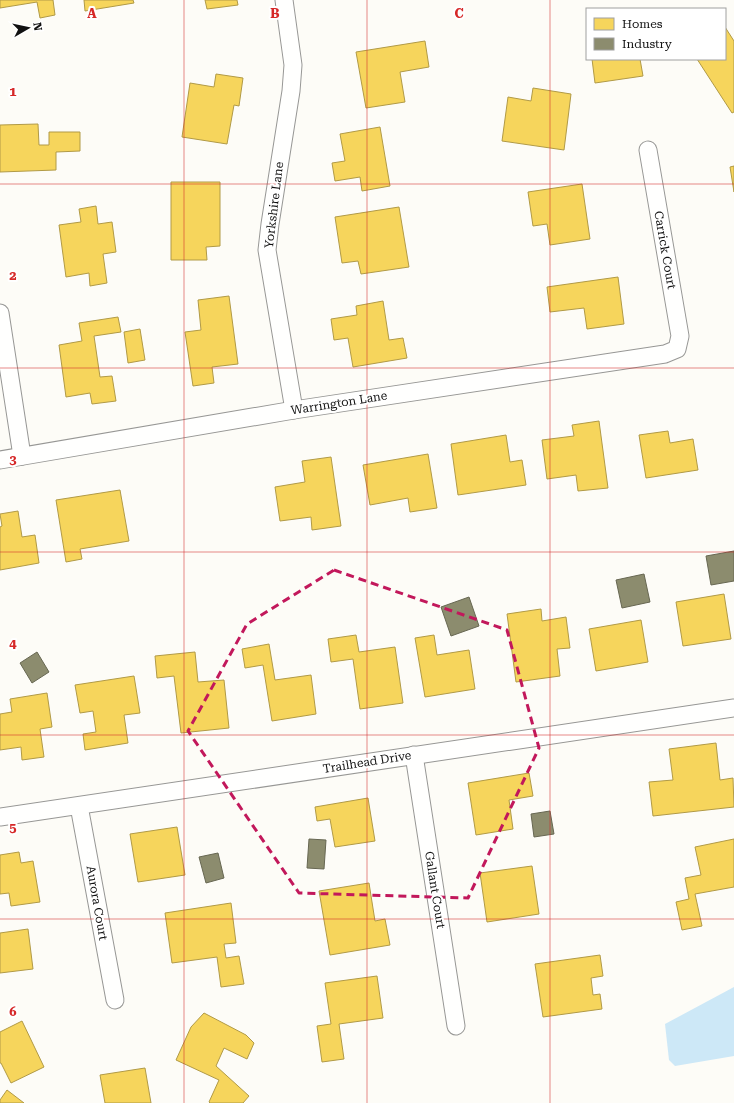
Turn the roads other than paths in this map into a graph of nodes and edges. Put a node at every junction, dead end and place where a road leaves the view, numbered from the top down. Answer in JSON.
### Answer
{"nodes":[{"id":1,"x":284,"y":0,"type":"edge"},
{"id":2,"x":648,"y":150,"type":"dead end"},
{"id":3,"x":0,"y":313,"type":"edge"},
{"id":4,"x":677,"y":349,"type":"joint"},
{"id":5,"x":294,"y":410,"type":"junction"},
{"id":6,"x":22,"y":456,"type":"junction"},
{"id":7,"x":0,"y":460,"type":"edge"},
{"id":8,"x":734,"y":708,"type":"edge"},
{"id":9,"x":414,"y":755,"type":"junction"},
{"id":10,"x":79,"y":806,"type":"junction"},
{"id":11,"x":0,"y":817,"type":"edge"},
{"id":12,"x":115,"y":1000,"type":"dead end"},
{"id":13,"x":456,"y":1026,"type":"dead end"}],
"edges":[{"from":1,"to":5,"type":"street","name":"Yorkshire Lane"},
{"from":2,"to":4,"type":"street","name":"Carrick Court"},
{"from":3,"to":6,"type":"street"},
{"from":4,"to":5,"type":"street","name":"Warrington Lane"},
{"from":5,"to":6,"type":"street","name":"Warrington Lane"},
{"from":6,"to":7,"type":"street","name":"Warrington Lane"},
{"from":8,"to":9,"type":"street","name":"Trailhead Drive"},
{"from":9,"to":10,"type":"street","name":"Trailhead Drive"},
{"from":9,"to":13,"type":"street","name":"Gallant Court"},
{"from":10,"to":11,"type":"street","name":"Trailhead Drive"},
{"from":10,"to":12,"type":"street","name":"Aurora Court"}]}
